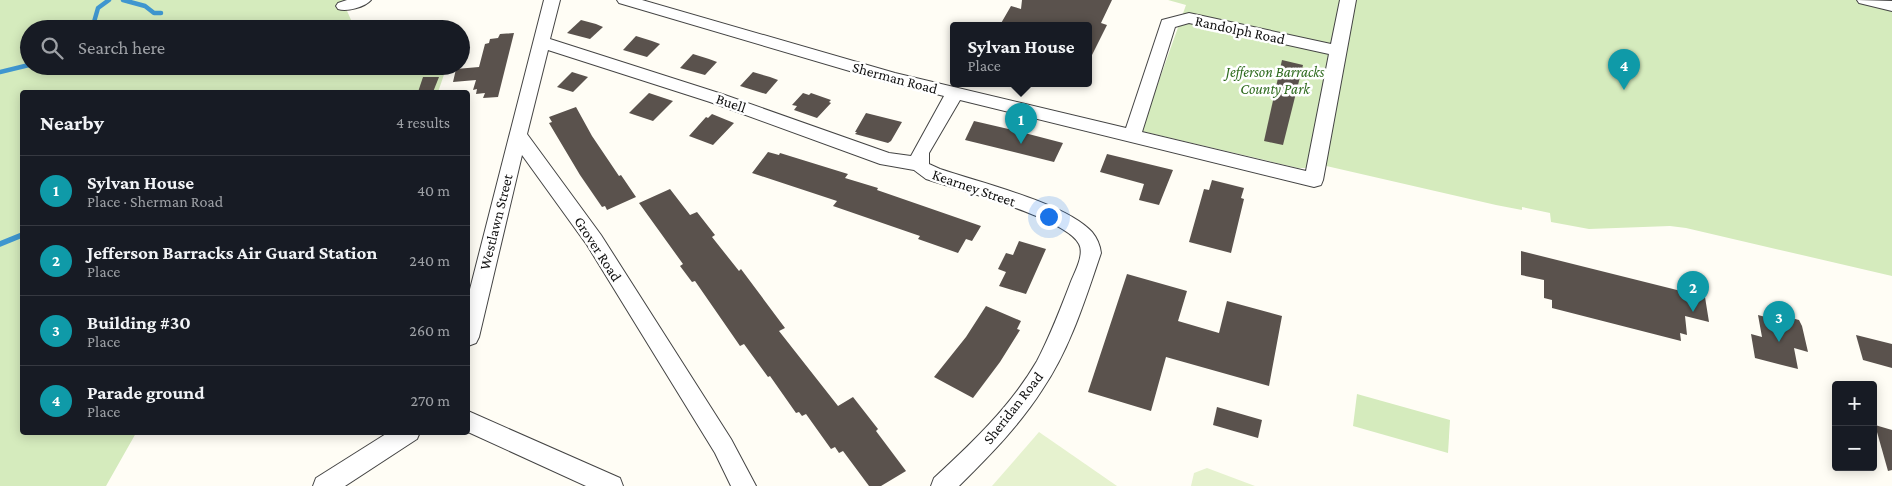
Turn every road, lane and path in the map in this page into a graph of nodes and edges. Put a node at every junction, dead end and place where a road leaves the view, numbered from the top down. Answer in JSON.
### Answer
{"nodes":[{"id":1,"x":363,"y":0,"type":"edge"},
{"id":2,"x":552,"y":0,"type":"edge"},
{"id":3,"x":625,"y":0,"type":"edge"},
{"id":4,"x":1348,"y":0,"type":"edge"},
{"id":5,"x":1865,"y":0,"type":"edge"},
{"id":6,"x":344,"y":6,"type":"dead end"},
{"id":7,"x":1892,"y":6,"type":"edge"},
{"id":8,"x":541,"y":42,"type":"junction"},
{"id":9,"x":1339,"y":51,"type":"junction"},
{"id":10,"x":955,"y":93,"type":"junction"},
{"id":11,"x":518,"y":135,"type":"junction"},
{"id":12,"x":1132,"y":136,"type":"junction"},
{"id":13,"x":920,"y":164,"type":"junction"},
{"id":14,"x":1084,"y":235,"type":"joint"},
{"id":15,"x":470,"y":329,"type":"edge"},
{"id":16,"x":470,"y":422,"type":"edge"},
{"id":17,"x":404,"y":435,"type":"edge"},
{"id":18,"x":325,"y":486,"type":"edge"},
{"id":19,"x":611,"y":486,"type":"edge"},
{"id":20,"x":744,"y":486,"type":"edge"},
{"id":21,"x":943,"y":486,"type":"edge"}],
"edges":[{"from":1,"to":6,"type":"street"},
{"from":2,"to":8,"type":"street"},
{"from":3,"to":10,"type":"street","name":"Sherman Road"},
{"from":4,"to":9,"type":"street"},
{"from":5,"to":7,"type":"street"},
{"from":8,"to":11,"type":"street"},
{"from":8,"to":13,"type":"street","name":"Buell"},
{"from":9,"to":12,"type":"street","name":"Randolph Road"},
{"from":9,"to":12,"type":"street","name":"Sherman Road"},
{"from":10,"to":12,"type":"street","name":"Sherman Road"},
{"from":10,"to":13,"type":"street"},
{"from":11,"to":15,"type":"street","name":"Westlawn Street"},
{"from":11,"to":20,"type":"street","name":"Grover Road"},
{"from":13,"to":14,"type":"street","name":"Kearney Street"},
{"from":14,"to":21,"type":"street","name":"Sheridan Road"},
{"from":16,"to":19,"type":"street"},
{"from":17,"to":18,"type":"street"}]}
